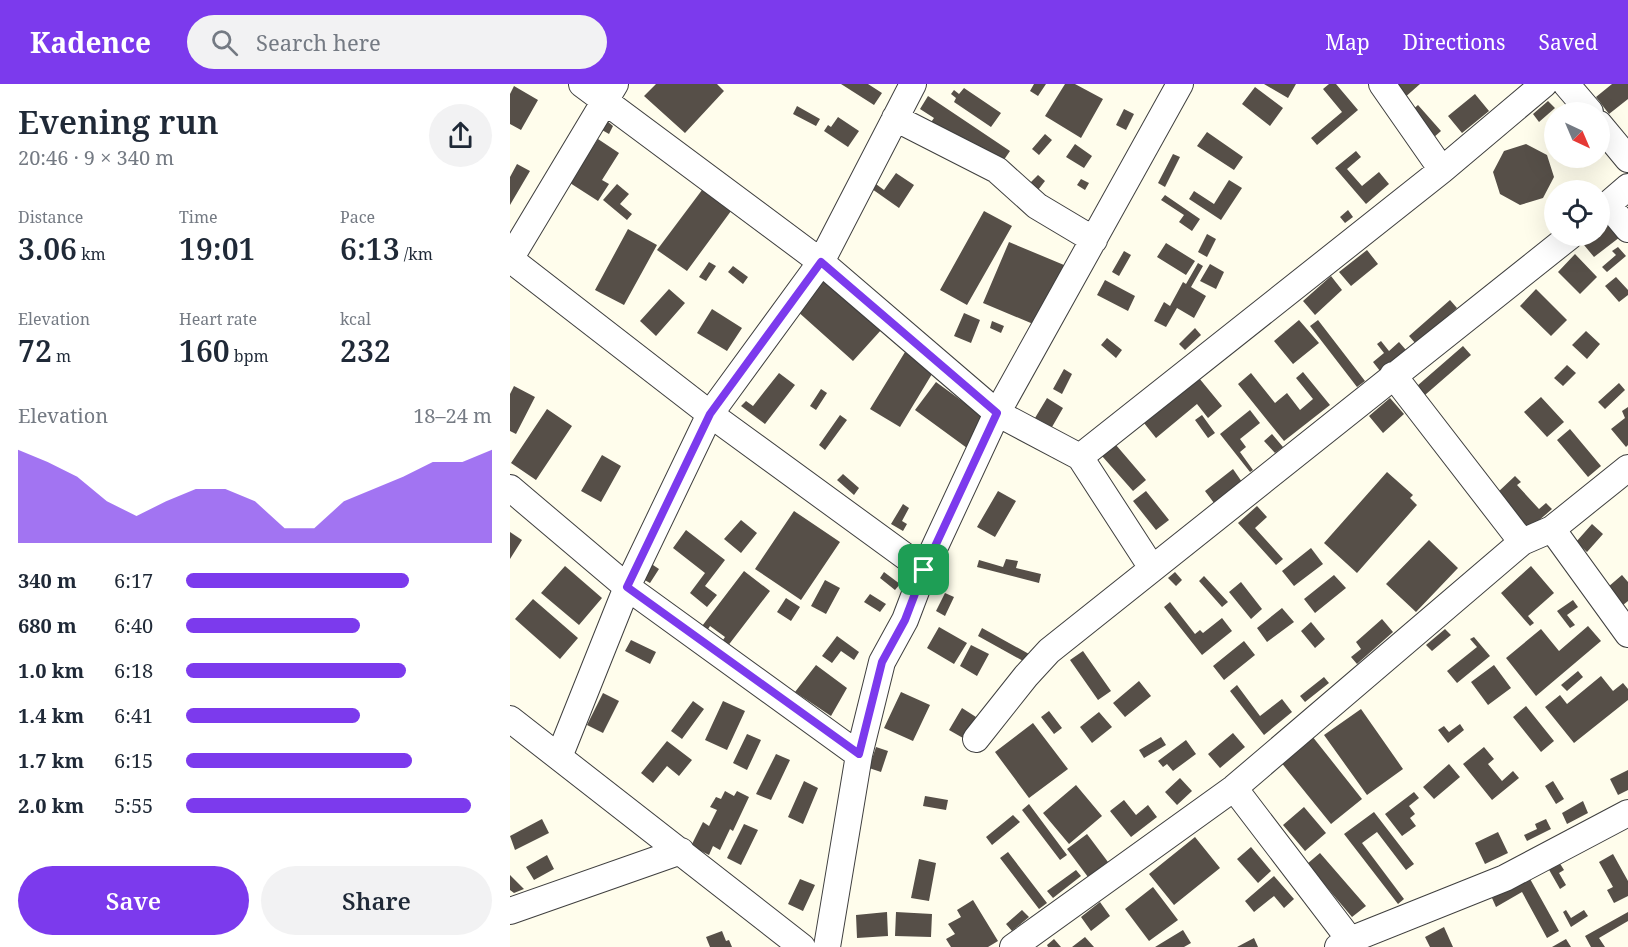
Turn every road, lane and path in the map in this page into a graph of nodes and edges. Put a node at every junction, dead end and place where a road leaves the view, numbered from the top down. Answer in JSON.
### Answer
{"nodes":[{"id":1,"x":582,"y":84,"type":"edge"},
{"id":2,"x":913,"y":84,"type":"edge"},
{"id":3,"x":1180,"y":84,"type":"edge"},
{"id":4,"x":1382,"y":84,"type":"edge"},
{"id":5,"x":1544,"y":84,"type":"edge"},
{"id":6,"x":1566,"y":84,"type":"edge"},
{"id":7,"x":610,"y":93,"type":"edge"},
{"id":8,"x":1581,"y":102,"type":"edge"},
{"id":9,"x":896,"y":118,"type":"junction"},
{"id":10,"x":1610,"y":137,"type":"edge"},
{"id":11,"x":1628,"y":159,"type":"edge"},
{"id":12,"x":1442,"y":170,"type":"junction"},
{"id":13,"x":1628,"y":187,"type":"edge"},
{"id":14,"x":1610,"y":204,"type":"edge"},
{"id":15,"x":1610,"y":214,"type":"edge"},
{"id":16,"x":1628,"y":229,"type":"edge"},
{"id":17,"x":1094,"y":240,"type":"junction"},
{"id":18,"x":1557,"y":246,"type":"edge"},
{"id":19,"x":510,"y":259,"type":"edge"},
{"id":20,"x":821,"y":262,"type":"junction"},
{"id":21,"x":1393,"y":375,"type":"junction"},
{"id":22,"x":997,"y":413,"type":"junction"},
{"id":23,"x":710,"y":414,"type":"junction"},
{"id":24,"x":1080,"y":457,"type":"junction"},
{"id":25,"x":1628,"y":468,"type":"edge"},
{"id":26,"x":510,"y":488,"type":"edge"},
{"id":27,"x":1551,"y":529,"type":"junction"},
{"id":28,"x":1522,"y":542,"type":"junction"},
{"id":29,"x":1152,"y":568,"type":"junction"},
{"id":30,"x":924,"y":570,"type":"junction"},
{"id":31,"x":627,"y":587,"type":"junction"},
{"id":32,"x":1628,"y":634,"type":"edge"},
{"id":33,"x":510,"y":718,"type":"edge"},
{"id":34,"x":976,"y":739,"type":"dead end"},
{"id":35,"x":859,"y":754,"type":"junction"},
{"id":36,"x":559,"y":757,"type":"junction"},
{"id":37,"x":1234,"y":788,"type":"junction"},
{"id":38,"x":1628,"y":813,"type":"edge"},
{"id":39,"x":681,"y":851,"type":"junction"},
{"id":40,"x":510,"y":911,"type":"edge"},
{"id":41,"x":1344,"y":944,"type":"edge"},
{"id":42,"x":802,"y":947,"type":"edge"},
{"id":43,"x":827,"y":947,"type":"edge"},
{"id":44,"x":1013,"y":947,"type":"edge"}],
"edges":[{"from":1,"to":7,"type":"street"},
{"from":2,"to":9,"type":"street"},
{"from":3,"to":17,"type":"street"},
{"from":4,"to":12,"type":"street"},
{"from":5,"to":12,"type":"street"},
{"from":6,"to":8,"type":"street"},
{"from":7,"to":19,"type":"street"},
{"from":7,"to":20,"type":"street"},
{"from":9,"to":17,"type":"street"},
{"from":9,"to":20,"type":"street"},
{"from":10,"to":11,"type":"street"},
{"from":12,"to":24,"type":"street"},
{"from":13,"to":14,"type":"street"},
{"from":15,"to":16,"type":"street"},
{"from":17,"to":22,"type":"street"},
{"from":18,"to":21,"type":"street"},
{"from":19,"to":23,"type":"street"},
{"from":20,"to":22,"type":"street"},
{"from":20,"to":23,"type":"street"},
{"from":21,"to":28,"type":"street"},
{"from":21,"to":29,"type":"street"},
{"from":22,"to":24,"type":"street"},
{"from":22,"to":30,"type":"street"},
{"from":23,"to":30,"type":"street"},
{"from":23,"to":31,"type":"street"},
{"from":24,"to":29,"type":"street"},
{"from":25,"to":27,"type":"street"},
{"from":26,"to":31,"type":"street"},
{"from":27,"to":28,"type":"street"},
{"from":27,"to":32,"type":"street"},
{"from":28,"to":37,"type":"street"},
{"from":29,"to":34,"type":"street"},
{"from":30,"to":35,"type":"street"},
{"from":31,"to":35,"type":"street"},
{"from":31,"to":36,"type":"street"},
{"from":33,"to":36,"type":"street"},
{"from":35,"to":43,"type":"street"},
{"from":36,"to":39,"type":"street"},
{"from":37,"to":41,"type":"street"},
{"from":37,"to":44,"type":"street"},
{"from":38,"to":41,"type":"street"},
{"from":39,"to":40,"type":"street"},
{"from":39,"to":42,"type":"street"}]}
